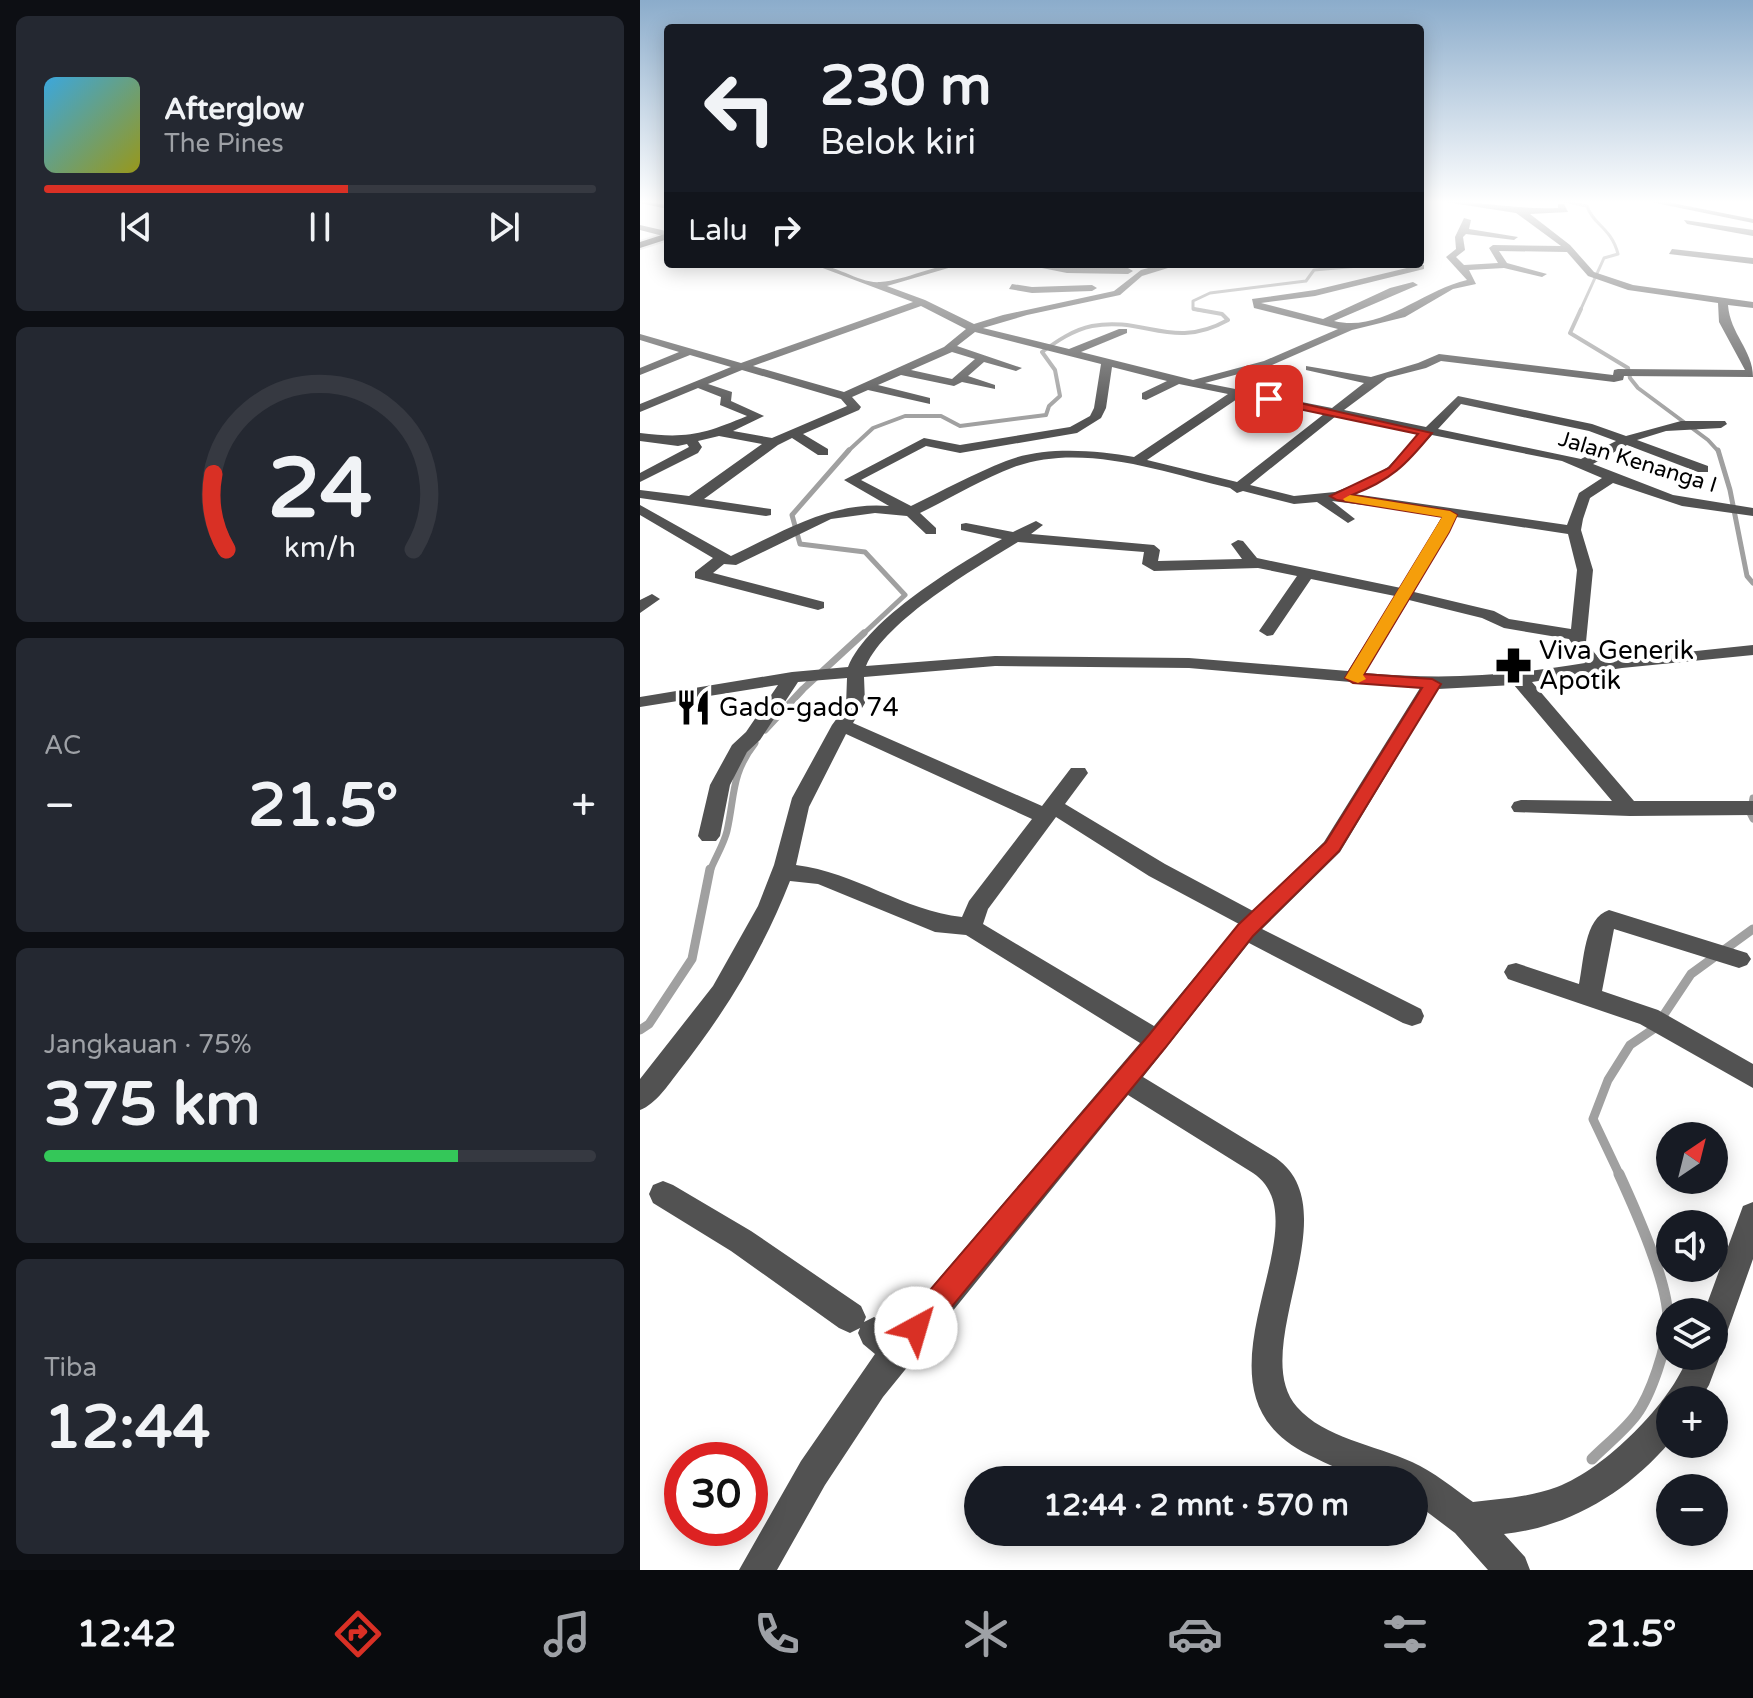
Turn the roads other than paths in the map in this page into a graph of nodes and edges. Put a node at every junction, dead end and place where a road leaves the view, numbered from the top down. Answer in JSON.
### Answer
{"nodes":[{"id":1,"x":845,"y":274,"type":"edge"},
{"id":2,"x":920,"y":274,"type":"edge"},
{"id":3,"x":1142,"y":274,"type":"edge"},
{"id":4,"x":1390,"y":274,"type":"edge"},
{"id":5,"x":1468,"y":274,"type":"edge"},
{"id":6,"x":1594,"y":274,"type":"edge"},
{"id":7,"x":1346,"y":276,"type":"dead end"},
{"id":8,"x":1357,"y":282,"type":"junction"},
{"id":9,"x":1413,"y":285,"type":"dead end"},
{"id":10,"x":877,"y":286,"type":"junction"},
{"id":11,"x":1128,"y":286,"type":"junction"},
{"id":12,"x":1012,"y":287,"type":"dead end"},
{"id":13,"x":1312,"y":294,"type":"junction"},
{"id":14,"x":1723,"y":301,"type":"junction"},
{"id":15,"x":922,"y":302,"type":"junction"},
{"id":16,"x":1753,"y":305,"type":"edge"},
{"id":17,"x":1360,"y":306,"type":"junction"},
{"id":18,"x":1324,"y":322,"type":"junction"},
{"id":19,"x":1348,"y":328,"type":"junction"},
{"id":20,"x":975,"y":329,"type":"junction"},
{"id":21,"x":1123,"y":331,"type":"dead end"},
{"id":22,"x":640,"y":337,"type":"edge"},
{"id":23,"x":949,"y":349,"type":"junction"},
{"id":24,"x":693,"y":350,"type":"junction"},
{"id":25,"x":1063,"y":351,"type":"junction"},
{"id":26,"x":982,"y":358,"type":"junction"},
{"id":27,"x":1107,"y":363,"type":"junction"},
{"id":28,"x":742,"y":366,"type":"junction"},
{"id":29,"x":1016,"y":368,"type":"dead end"},
{"id":30,"x":1310,"y":368,"type":"dead end"},
{"id":31,"x":899,"y":371,"type":"junction"},
{"id":32,"x":640,"y":372,"type":"edge"},
{"id":33,"x":1753,"y":374,"type":"edge"},
{"id":34,"x":961,"y":378,"type":"junction"},
{"id":35,"x":1373,"y":381,"type":"junction"},
{"id":36,"x":1184,"y":382,"type":"junction"},
{"id":37,"x":697,"y":384,"type":"junction"},
{"id":38,"x":867,"y":386,"type":"junction"},
{"id":39,"x":991,"y":387,"type":"dead end"},
{"id":40,"x":1238,"y":393,"type":"junction"},
{"id":41,"x":845,"y":396,"type":"junction"},
{"id":42,"x":1146,"y":396,"type":"dead end"},
{"id":43,"x":926,"y":401,"type":"dead end"},
{"id":44,"x":640,"y":408,"type":"edge"},
{"id":45,"x":1331,"y":412,"type":"junction"},
{"id":46,"x":1721,"y":424,"type":"dead end"},
{"id":47,"x":720,"y":432,"type":"junction"},
{"id":48,"x":1426,"y":433,"type":"junction"},
{"id":49,"x":794,"y":434,"type":"junction"},
{"id":50,"x":640,"y":437,"type":"edge"},
{"id":51,"x":691,"y":440,"type":"junction"},
{"id":52,"x":1627,"y":440,"type":"junction"},
{"id":53,"x":773,"y":442,"type":"junction"},
{"id":54,"x":823,"y":452,"type":"dead end"},
{"id":55,"x":1136,"y":461,"type":"junction"},
{"id":56,"x":1584,"y":463,"type":"junction"},
{"id":57,"x":1703,"y":469,"type":"dead end"},
{"id":58,"x":640,"y":478,"type":"edge"},
{"id":59,"x":1614,"y":478,"type":"junction"},
{"id":60,"x":1237,"y":489,"type":"junction"},
{"id":61,"x":640,"y":494,"type":"edge"},
{"id":62,"x":1337,"y":496,"type":"junction"},
{"id":63,"x":1320,"y":498,"type":"junction"},
{"id":64,"x":692,"y":501,"type":"junction"},
{"id":65,"x":640,"y":509,"type":"edge"},
{"id":66,"x":766,"y":512,"type":"dead end"},
{"id":67,"x":911,"y":512,"type":"junction"},
{"id":68,"x":1748,"y":512,"type":"edge"},
{"id":69,"x":1450,"y":515,"type":"junction"},
{"id":70,"x":1348,"y":519,"type":"dead end"},
{"id":71,"x":1036,"y":525,"type":"dead end"},
{"id":72,"x":966,"y":527,"type":"dead end"},
{"id":73,"x":1574,"y":530,"type":"junction"},
{"id":74,"x":931,"y":531,"type":"dead end"},
{"id":75,"x":1014,"y":537,"type":"junction"},
{"id":76,"x":1238,"y":544,"type":"dead end"},
{"id":77,"x":722,"y":558,"type":"junction"},
{"id":78,"x":1253,"y":563,"type":"junction"},
{"id":79,"x":1307,"y":573,"type":"junction"},
{"id":80,"x":1402,"y":594,"type":"junction"},
{"id":81,"x":818,"y":605,"type":"dead end"},
{"id":82,"x":1267,"y":631,"type":"dead end"},
{"id":83,"x":1578,"y":635,"type":"junction"},
{"id":84,"x":1753,"y":650,"type":"edge"},
{"id":85,"x":1597,"y":667,"type":"junction"},
{"id":86,"x":848,"y":674,"type":"junction"},
{"id":87,"x":797,"y":677,"type":"junction"},
{"id":88,"x":1353,"y":678,"type":"junction"},
{"id":89,"x":1519,"y":679,"type":"junction"},
{"id":90,"x":1432,"y":684,"type":"junction"},
{"id":91,"x":641,"y":705,"type":"edge"},
{"id":92,"x":841,"y":725,"type":"junction"},
{"id":93,"x":1078,"y":773,"type":"dead end"},
{"id":94,"x":1521,"y":807,"type":"dead end"},
{"id":95,"x":1748,"y":808,"type":"edge"},
{"id":96,"x":1630,"y":809,"type":"junction"},
{"id":97,"x":1049,"y":811,"type":"junction"},
{"id":98,"x":709,"y":836,"type":"dead end"},
{"id":99,"x":783,"y":872,"type":"junction"},
{"id":100,"x":1250,"y":926,"type":"junction"},
{"id":101,"x":971,"y":927,"type":"junction"},
{"id":102,"x":1727,"y":955,"type":"dead end"},
{"id":103,"x":1516,"y":972,"type":"dead end"},
{"id":104,"x":1589,"y":996,"type":"junction"},
{"id":105,"x":1412,"y":1016,"type":"dead end"},
{"id":106,"x":1157,"y":1041,"type":"junction"},
{"id":107,"x":1753,"y":1077,"type":"edge"},
{"id":108,"x":1124,"y":1079,"type":"junction"},
{"id":109,"x":640,"y":1098,"type":"edge"},
{"id":110,"x":663,"y":1194,"type":"dead end"},
{"id":111,"x":1753,"y":1216,"type":"edge"},
{"id":112,"x":1724,"y":1298,"type":"edge"},
{"id":113,"x":874,"y":1334,"type":"junction"},
{"id":114,"x":1656,"y":1434,"type":"edge"},
{"id":115,"x":1377,"y":1466,"type":"edge"},
{"id":116,"x":1428,"y":1492,"type":"edge"},
{"id":117,"x":1468,"y":1520,"type":"junction"},
{"id":118,"x":757,"y":1570,"type":"edge"},
{"id":119,"x":1512,"y":1570,"type":"edge"}],
"edges":[{"from":1,"to":10,"type":"street","name":"Jalan Kenanga I"},
{"from":2,"to":10,"type":"street"},
{"from":3,"to":11,"type":"street"},
{"from":4,"to":8,"type":"street"},
{"from":5,"to":19,"type":"street"},
{"from":6,"to":14,"type":"street"},
{"from":7,"to":8,"type":"street"},
{"from":8,"to":13,"type":"street"},
{"from":9,"to":17,"type":"street"},
{"from":10,"to":15,"type":"street","name":"Jalan Kenanga I"},
{"from":11,"to":12,"type":"street"},
{"from":11,"to":20,"type":"street"},
{"from":13,"to":17,"type":"street"},
{"from":13,"to":18,"type":"street"},
{"from":14,"to":16,"type":"street"},
{"from":14,"to":33,"type":"street"},
{"from":15,"to":20,"type":"street","name":"Jalan Kenanga I"},
{"from":15,"to":28,"type":"street"},
{"from":17,"to":18,"type":"street"},
{"from":18,"to":19,"type":"street"},
{"from":19,"to":36,"type":"street"},
{"from":20,"to":23,"type":"street"},
{"from":20,"to":25,"type":"street","name":"Jalan Kenanga I"},
{"from":21,"to":25,"type":"street"},
{"from":22,"to":24,"type":"street"},
{"from":23,"to":26,"type":"street"},
{"from":23,"to":31,"type":"street"},
{"from":24,"to":28,"type":"street"},
{"from":24,"to":32,"type":"street"},
{"from":25,"to":27,"type":"street","name":"Jalan Kenanga I"},
{"from":26,"to":29,"type":"street"},
{"from":26,"to":34,"type":"street"},
{"from":27,"to":36,"type":"street","name":"Jalan Kenanga I"},
{"from":27,"to":67,"type":"street"},
{"from":28,"to":37,"type":"street"},
{"from":28,"to":41,"type":"street"},
{"from":30,"to":35,"type":"street"},
{"from":31,"to":34,"type":"street"},
{"from":31,"to":38,"type":"street"},
{"from":33,"to":35,"type":"street"},
{"from":34,"to":39,"type":"street"},
{"from":35,"to":45,"type":"street"},
{"from":36,"to":40,"type":"street","name":"Jalan Kenanga I"},
{"from":36,"to":42,"type":"street"},
{"from":37,"to":44,"type":"street"},
{"from":37,"to":47,"type":"street"},
{"from":38,"to":41,"type":"street"},
{"from":38,"to":43,"type":"street"},
{"from":40,"to":45,"type":"street","name":"Jalan Kenanga I"},
{"from":40,"to":55,"type":"street"},
{"from":41,"to":49,"type":"street"},
{"from":45,"to":48,"type":"street","name":"Jalan Kenanga I"},
{"from":45,"to":60,"type":"street"},
{"from":46,"to":52,"type":"street"},
{"from":47,"to":51,"type":"street"},
{"from":47,"to":53,"type":"street"},
{"from":48,"to":52,"type":"street"},
{"from":48,"to":56,"type":"street","name":"Jalan Kenanga I"},
{"from":48,"to":62,"type":"street"},
{"from":49,"to":53,"type":"street"},
{"from":49,"to":54,"type":"street"},
{"from":50,"to":51,"type":"street"},
{"from":51,"to":58,"type":"street"},
{"from":52,"to":56,"type":"street"},
{"from":52,"to":57,"type":"street"},
{"from":53,"to":64,"type":"street"},
{"from":55,"to":60,"type":"street"},
{"from":55,"to":67,"type":"street"},
{"from":56,"to":59,"type":"street","name":"Jalan Kenanga I"},
{"from":59,"to":68,"type":"street","name":"Jalan Kenanga I"},
{"from":59,"to":73,"type":"street"},
{"from":60,"to":63,"type":"street"},
{"from":61,"to":64,"type":"street"},
{"from":62,"to":63,"type":"street"},
{"from":62,"to":69,"type":"street"},
{"from":63,"to":70,"type":"street"},
{"from":64,"to":66,"type":"street"},
{"from":65,"to":77,"type":"street"},
{"from":67,"to":74,"type":"street"},
{"from":67,"to":77,"type":"street"},
{"from":69,"to":73,"type":"street"},
{"from":69,"to":80,"type":"street"},
{"from":71,"to":75,"type":"street"},
{"from":72,"to":75,"type":"street"},
{"from":73,"to":83,"type":"street"},
{"from":75,"to":78,"type":"street"},
{"from":75,"to":86,"type":"street"},
{"from":76,"to":78,"type":"street"},
{"from":77,"to":81,"type":"street"},
{"from":78,"to":79,"type":"street"},
{"from":79,"to":80,"type":"street"},
{"from":79,"to":82,"type":"street"},
{"from":80,"to":83,"type":"street"},
{"from":80,"to":88,"type":"street"},
{"from":83,"to":85,"type":"street"},
{"from":84,"to":85,"type":"street"},
{"from":85,"to":89,"type":"street"},
{"from":86,"to":87,"type":"street"},
{"from":86,"to":88,"type":"street"},
{"from":86,"to":92,"type":"street"},
{"from":87,"to":91,"type":"street"},
{"from":87,"to":98,"type":"street"},
{"from":88,"to":90,"type":"street"},
{"from":89,"to":90,"type":"street"},
{"from":89,"to":96,"type":"street"},
{"from":90,"to":100,"type":"street"},
{"from":92,"to":97,"type":"street"},
{"from":92,"to":99,"type":"street"},
{"from":93,"to":97,"type":"street"},
{"from":94,"to":96,"type":"street"},
{"from":95,"to":96,"type":"street"},
{"from":97,"to":100,"type":"street"},
{"from":97,"to":101,"type":"street"},
{"from":99,"to":101,"type":"street"},
{"from":99,"to":109,"type":"street"},
{"from":100,"to":105,"type":"street"},
{"from":100,"to":106,"type":"street"},
{"from":101,"to":106,"type":"street"},
{"from":102,"to":104,"type":"street"},
{"from":103,"to":104,"type":"street"},
{"from":104,"to":107,"type":"street"},
{"from":106,"to":108,"type":"street"},
{"from":108,"to":113,"type":"street"},
{"from":108,"to":115,"type":"street"},
{"from":110,"to":113,"type":"street"},
{"from":111,"to":112,"type":"street"},
{"from":113,"to":118,"type":"street"},
{"from":114,"to":117,"type":"street"},
{"from":116,"to":117,"type":"street"},
{"from":117,"to":119,"type":"street"}]}
